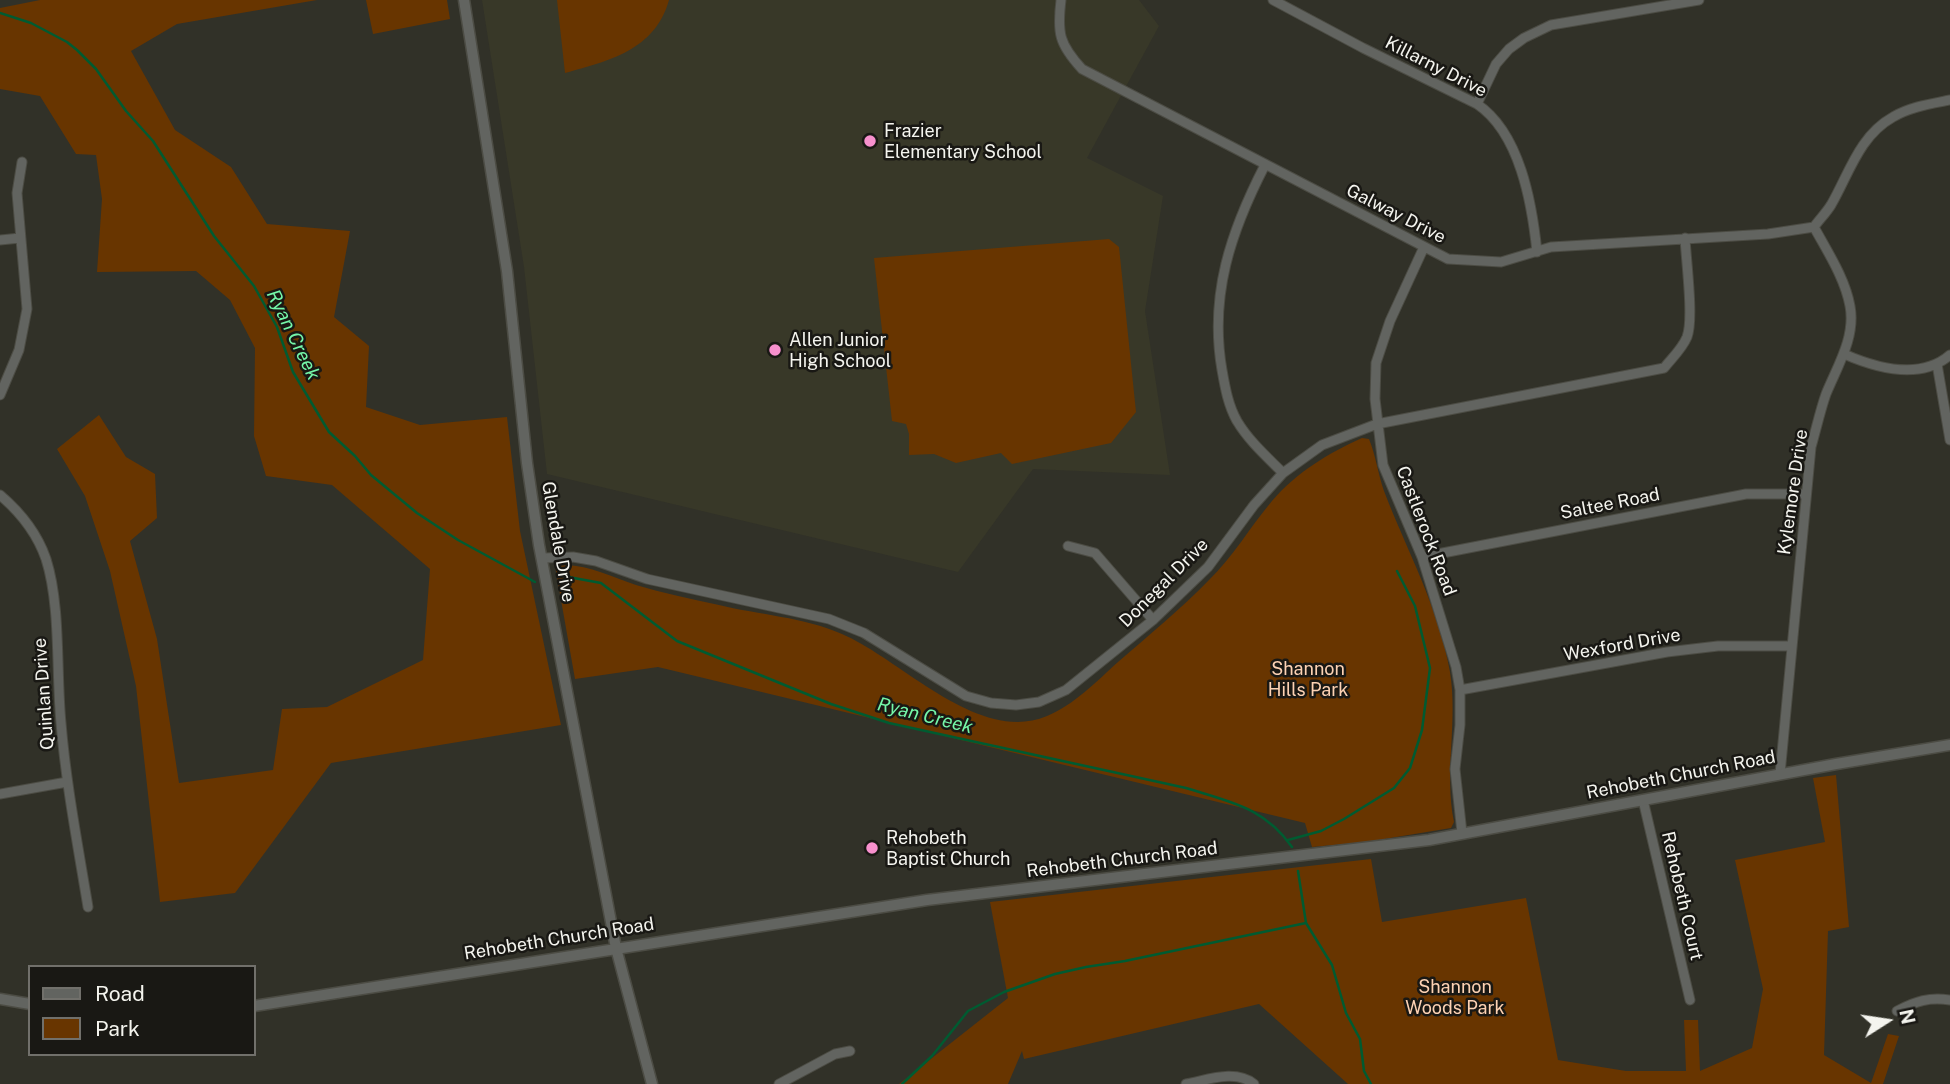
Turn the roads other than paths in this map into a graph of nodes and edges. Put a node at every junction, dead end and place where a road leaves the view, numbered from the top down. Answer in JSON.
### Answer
{"nodes":[{"id":1,"x":464,"y":0,"type":"edge"},
{"id":2,"x":1061,"y":0,"type":"edge"},
{"id":3,"x":1273,"y":0,"type":"edge"},
{"id":4,"x":1699,"y":0,"type":"edge"},
{"id":5,"x":1664,"y":3,"type":"edge"},
{"id":6,"x":1950,"y":100,"type":"edge"},
{"id":7,"x":1477,"y":104,"type":"junction"},
{"id":8,"x":22,"y":162,"type":"dead end"},
{"id":9,"x":1265,"y":165,"type":"junction"},
{"id":10,"x":1814,"y":227,"type":"junction"},
{"id":11,"x":20,"y":238,"type":"junction"},
{"id":12,"x":1685,"y":238,"type":"junction"},
{"id":13,"x":0,"y":240,"type":"edge"},
{"id":14,"x":1424,"y":247,"type":"junction"},
{"id":15,"x":1537,"y":252,"type":"junction"},
{"id":16,"x":1844,"y":354,"type":"junction"},
{"id":17,"x":1950,"y":355,"type":"edge"},
{"id":18,"x":1937,"y":364,"type":"junction"},
{"id":19,"x":0,"y":395,"type":"edge"},
{"id":20,"x":1377,"y":424,"type":"junction"},
{"id":21,"x":1950,"y":440,"type":"edge"},
{"id":22,"x":1283,"y":472,"type":"junction"},
{"id":23,"x":1806,"y":494,"type":"junction"},
{"id":24,"x":0,"y":495,"type":"edge"},
{"id":25,"x":1068,"y":545,"type":"dead end"},
{"id":26,"x":1422,"y":557,"type":"junction"},
{"id":27,"x":543,"y":558,"type":"junction"},
{"id":28,"x":1153,"y":620,"type":"junction"},
{"id":29,"x":1791,"y":646,"type":"junction"},
{"id":30,"x":1460,"y":690,"type":"junction"},
{"id":31,"x":1950,"y":745,"type":"edge"},
{"id":32,"x":1780,"y":774,"type":"junction"},
{"id":33,"x":67,"y":782,"type":"junction"},
{"id":34,"x":0,"y":794,"type":"edge"},
{"id":35,"x":1643,"y":800,"type":"junction"},
{"id":36,"x":1462,"y":833,"type":"junction"},
{"id":37,"x":88,"y":907,"type":"dead end"},
{"id":38,"x":617,"y":948,"type":"junction"},
{"id":39,"x":0,"y":999,"type":"edge"},
{"id":40,"x":1690,"y":1000,"type":"dead end"},
{"id":41,"x":1950,"y":1000,"type":"edge"},
{"id":42,"x":28,"y":1004,"type":"edge"},
{"id":43,"x":256,"y":1006,"type":"edge"},
{"id":44,"x":1897,"y":1012,"type":"dead end"},
{"id":45,"x":850,"y":1051,"type":"dead end"},
{"id":46,"x":652,"y":1084,"type":"edge"},
{"id":47,"x":779,"y":1084,"type":"edge"},
{"id":48,"x":1186,"y":1084,"type":"edge"},
{"id":49,"x":1254,"y":1084,"type":"edge"}],
"edges":[{"from":1,"to":27,"type":"street","name":"Glendale Drive"},
{"from":2,"to":9,"type":"street","name":"Galway Drive"},
{"from":3,"to":7,"type":"street","name":"Killarny Drive"},
{"from":4,"to":5,"type":"street"},
{"from":5,"to":7,"type":"street"},
{"from":6,"to":10,"type":"street"},
{"from":7,"to":15,"type":"street","name":"Killarny Drive"},
{"from":8,"to":11,"type":"street"},
{"from":9,"to":14,"type":"street","name":"Galway Drive"},
{"from":9,"to":22,"type":"street"},
{"from":10,"to":12,"type":"street","name":"Galway Drive"},
{"from":10,"to":16,"type":"street","name":"Kylemore Drive"},
{"from":11,"to":13,"type":"street"},
{"from":11,"to":19,"type":"street"},
{"from":12,"to":15,"type":"street","name":"Galway Drive"},
{"from":12,"to":20,"type":"street","name":"Donegal Drive"},
{"from":14,"to":15,"type":"street","name":"Galway Drive"},
{"from":14,"to":20,"type":"street","name":"Castlerock Road"},
{"from":16,"to":18,"type":"street"},
{"from":16,"to":23,"type":"street","name":"Kylemore Drive"},
{"from":17,"to":18,"type":"street"},
{"from":18,"to":21,"type":"street"},
{"from":20,"to":22,"type":"street","name":"Donegal Drive"},
{"from":20,"to":26,"type":"street","name":"Castlerock Road"},
{"from":22,"to":28,"type":"street","name":"Donegal Drive"},
{"from":23,"to":26,"type":"street","name":"Saltee Road"},
{"from":23,"to":29,"type":"street","name":"Kylemore Drive"},
{"from":24,"to":33,"type":"street","name":"Quinlan Drive"},
{"from":25,"to":28,"type":"street"},
{"from":26,"to":30,"type":"street","name":"Castlerock Road"},
{"from":27,"to":28,"type":"street","name":"Donegal Drive"},
{"from":27,"to":38,"type":"street","name":"Glendale Drive"},
{"from":29,"to":30,"type":"street","name":"Wexford Drive"},
{"from":29,"to":32,"type":"street","name":"Kylemore Drive"},
{"from":30,"to":36,"type":"street","name":"Castlerock Road"},
{"from":31,"to":32,"type":"street","name":"Rehobeth Church Road"},
{"from":32,"to":35,"type":"street","name":"Rehobeth Church Road"},
{"from":33,"to":34,"type":"street"},
{"from":33,"to":37,"type":"street","name":"Quinlan Drive"},
{"from":35,"to":36,"type":"street","name":"Rehobeth Church Road"},
{"from":35,"to":40,"type":"street","name":"Rehobeth Court"},
{"from":36,"to":38,"type":"street","name":"Rehobeth Church Road"},
{"from":38,"to":43,"type":"street","name":"Rehobeth Church Road"},
{"from":38,"to":46,"type":"street","name":"Glendale Drive"},
{"from":39,"to":42,"type":"street"},
{"from":41,"to":44,"type":"street"},
{"from":45,"to":47,"type":"street"},
{"from":48,"to":49,"type":"street"}]}
